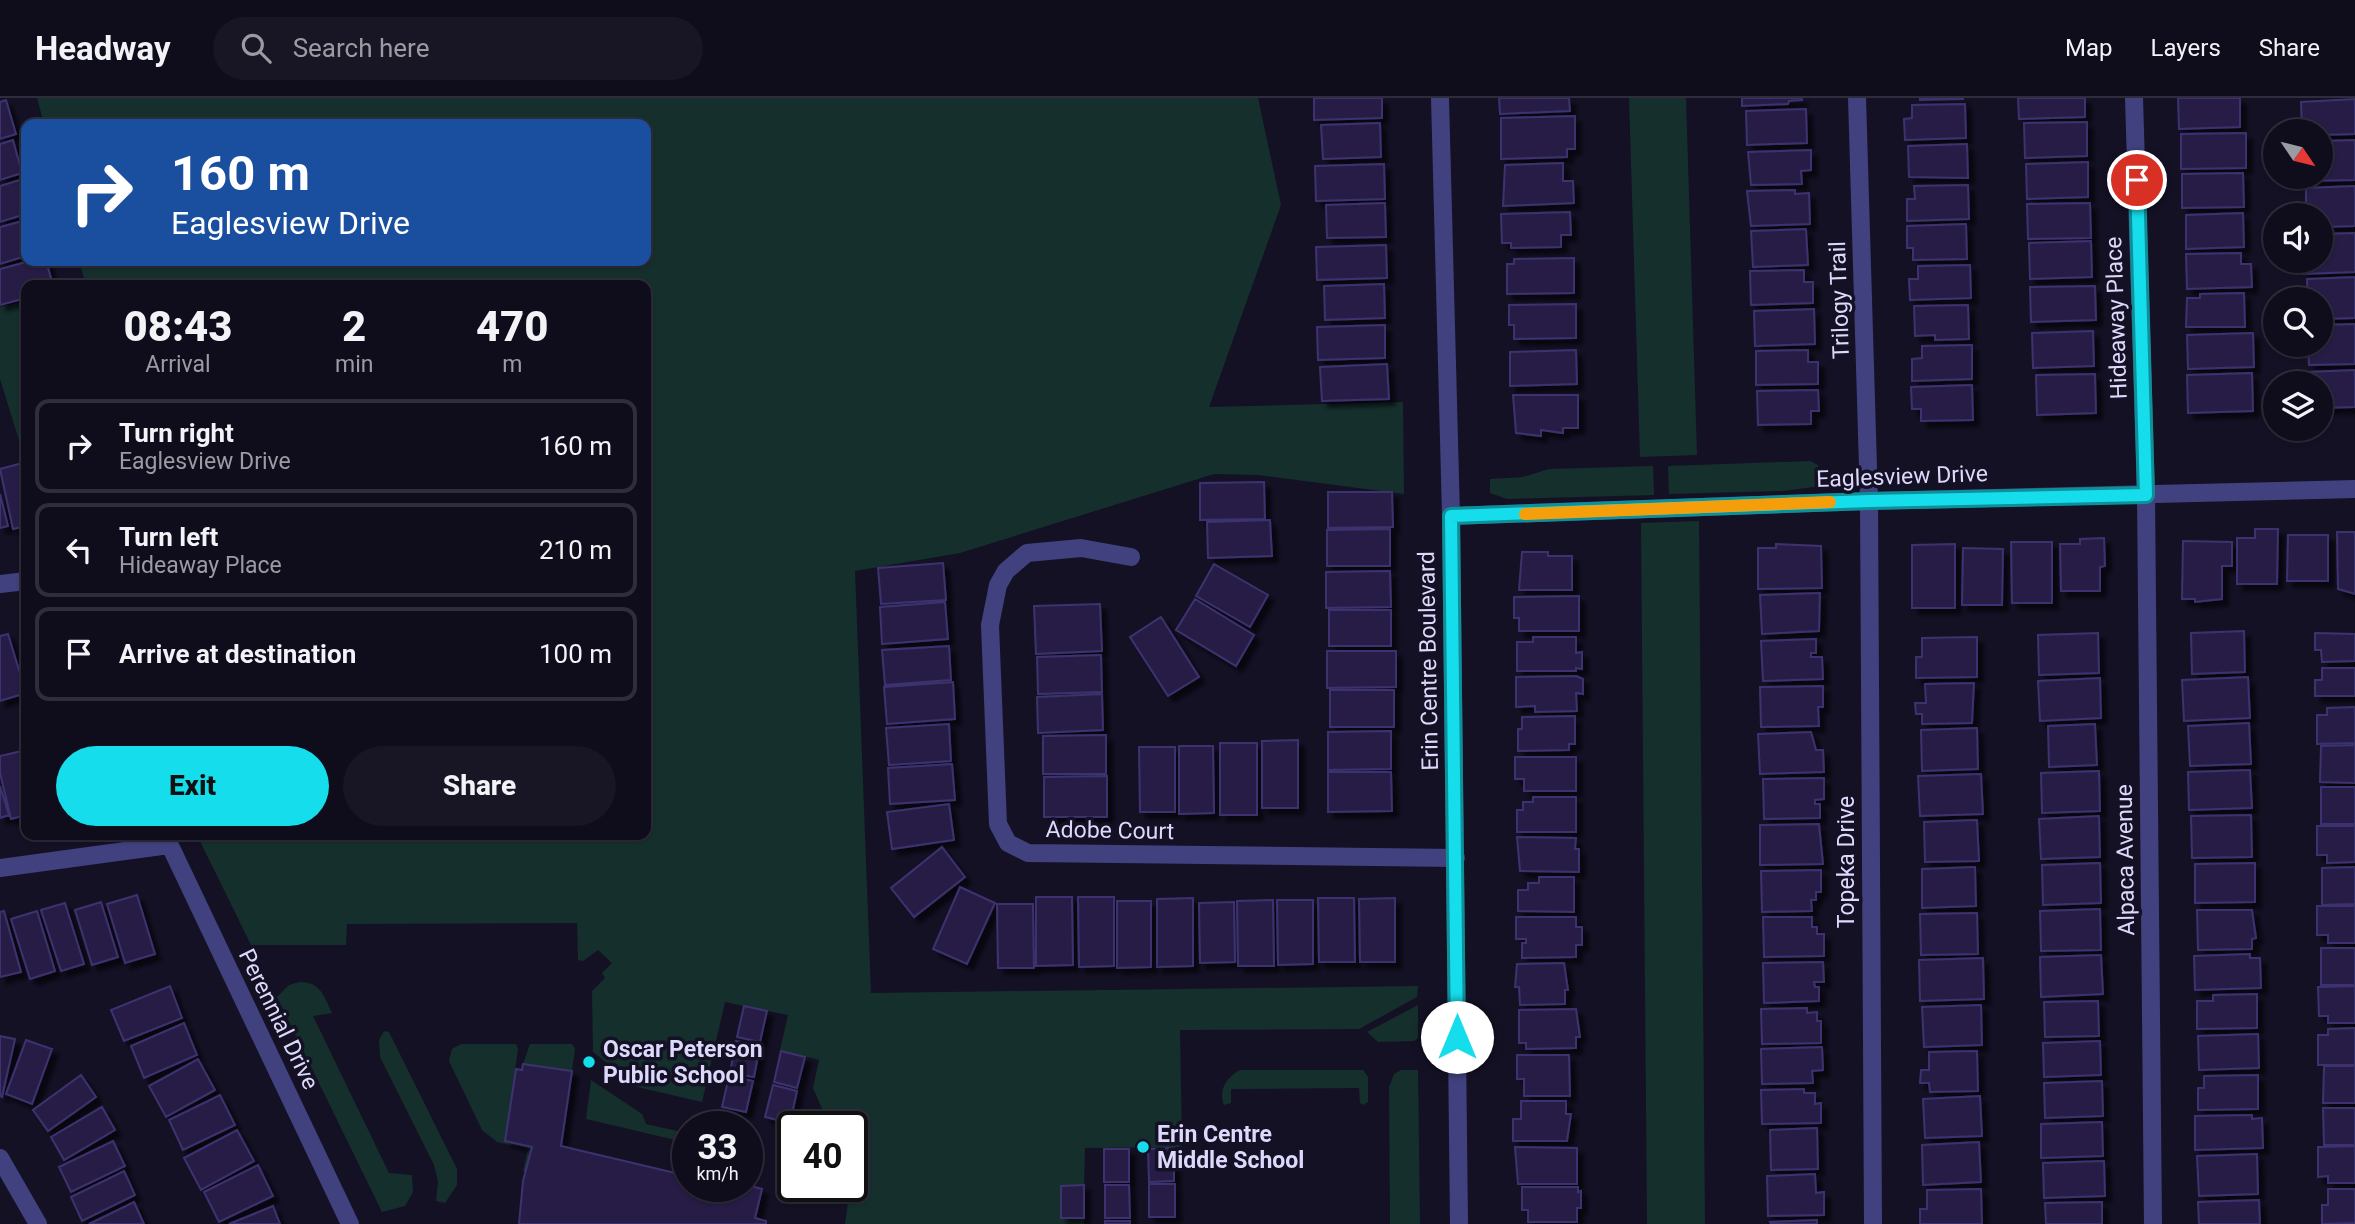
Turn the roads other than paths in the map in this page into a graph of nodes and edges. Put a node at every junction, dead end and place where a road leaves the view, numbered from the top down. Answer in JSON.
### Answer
{"nodes":[{"id":1,"x":1440,"y":98,"type":"edge"},
{"id":2,"x":1857,"y":98,"type":"edge"},
{"id":3,"x":2134,"y":98,"type":"edge"},
{"id":4,"x":2355,"y":489,"type":"edge"},
{"id":5,"x":2146,"y":495,"type":"junction"},
{"id":6,"x":1869,"y":501,"type":"junction"},
{"id":7,"x":1451,"y":516,"type":"junction"},
{"id":8,"x":1131,"y":557,"type":"dead end"},
{"id":9,"x":21,"y":582,"type":"edge"},
{"id":10,"x":0,"y":584,"type":"edge"},
{"id":11,"x":167,"y":840,"type":"edge"},
{"id":12,"x":1456,"y":858,"type":"junction"},
{"id":13,"x":0,"y":868,"type":"edge"},
{"id":14,"x":0,"y":1158,"type":"edge"},
{"id":15,"x":38,"y":1224,"type":"edge"},
{"id":16,"x":350,"y":1224,"type":"edge"},
{"id":17,"x":1459,"y":1224,"type":"edge"},
{"id":18,"x":1872,"y":1224,"type":"edge"},
{"id":19,"x":2153,"y":1224,"type":"edge"}],
"edges":[{"from":1,"to":7,"type":"street","name":"Erin Centre Boulevard"},
{"from":2,"to":6,"type":"street","name":"Trilogy Trail"},
{"from":3,"to":5,"type":"street","name":"Hideaway Place"},
{"from":4,"to":5,"type":"street","name":"Eaglesview Drive"},
{"from":5,"to":6,"type":"street","name":"Eaglesview Drive"},
{"from":5,"to":19,"type":"street","name":"Alpaca Avenue"},
{"from":6,"to":7,"type":"street","name":"Eaglesview Drive"},
{"from":6,"to":18,"type":"street","name":"Topeka Drive"},
{"from":7,"to":12,"type":"street","name":"Erin Centre Boulevard"},
{"from":8,"to":12,"type":"street","name":"Adobe Court"},
{"from":9,"to":10,"type":"street"},
{"from":11,"to":13,"type":"street"},
{"from":11,"to":16,"type":"street","name":"Perennial Drive"},
{"from":12,"to":17,"type":"street","name":"Erin Centre Boulevard"},
{"from":14,"to":15,"type":"street"}]}
